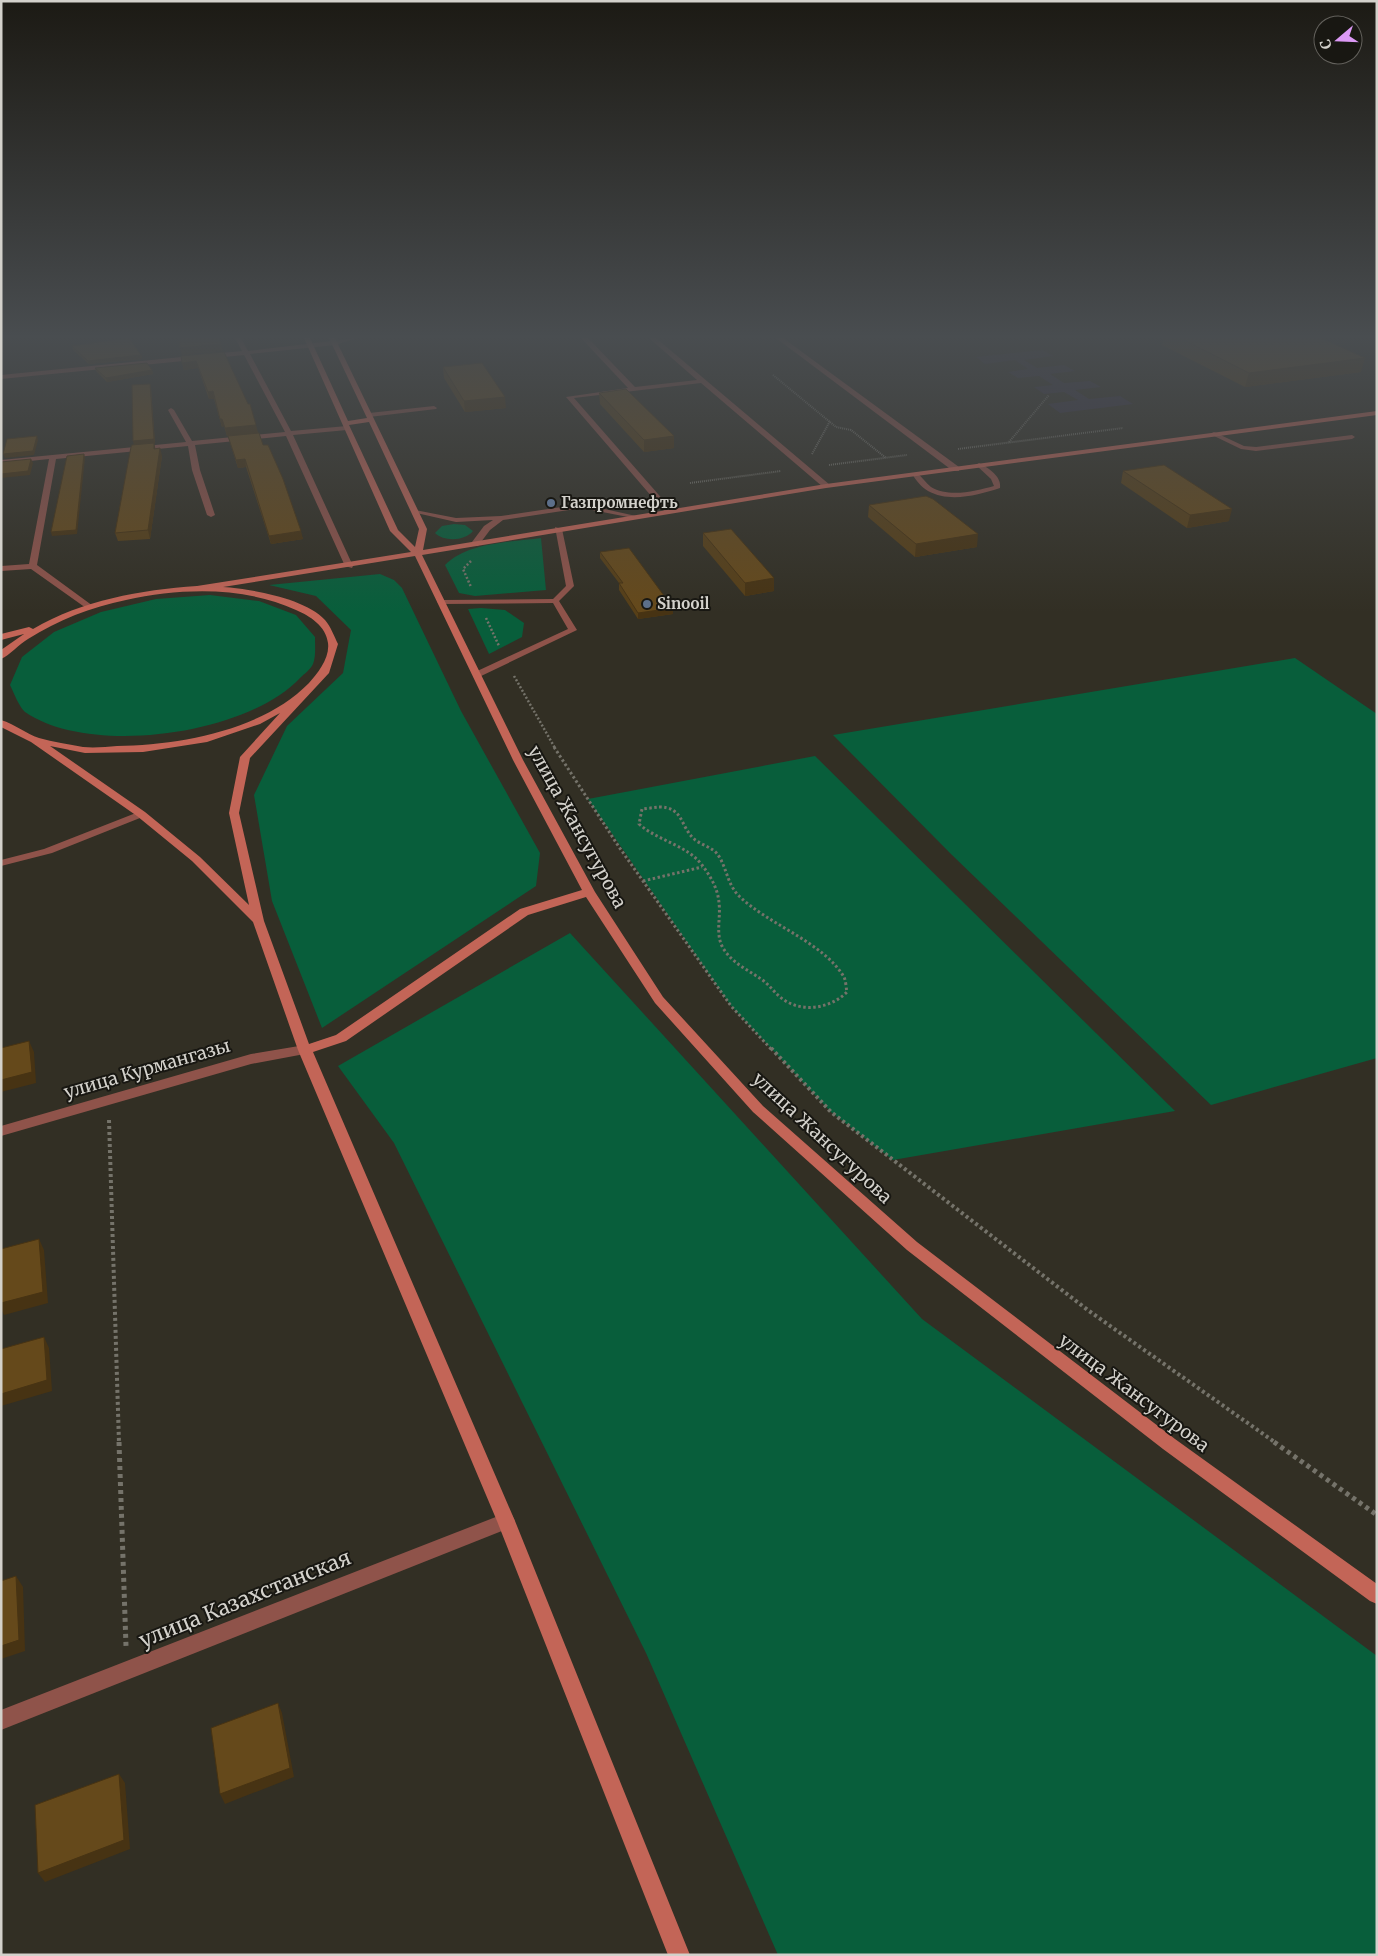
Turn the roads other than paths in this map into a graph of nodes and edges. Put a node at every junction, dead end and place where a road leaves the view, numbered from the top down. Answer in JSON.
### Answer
{"nodes":[{"id":1,"x":181,"y":429,"type":"edge"},
{"id":2,"x":285,"y":429,"type":"edge"},
{"id":3,"x":322,"y":429,"type":"edge"},
{"id":4,"x":347,"y":429,"type":"edge"},
{"id":5,"x":375,"y":429,"type":"edge"},
{"id":6,"x":597,"y":429,"type":"edge"},
{"id":7,"x":759,"y":429,"type":"edge"},
{"id":8,"x":903,"y":429,"type":"edge"},
{"id":9,"x":1251,"y":429,"type":"edge"},
{"id":10,"x":288,"y":434,"type":"junction"},
{"id":11,"x":1214,"y":434,"type":"junction"},
{"id":12,"x":1352,"y":437,"type":"dead end"},
{"id":13,"x":190,"y":445,"type":"junction"},
{"id":14,"x":53,"y":457,"type":"junction"},
{"id":15,"x":1,"y":462,"type":"edge"},
{"id":16,"x":978,"y":465,"type":"junction"},
{"id":17,"x":956,"y":468,"type":"junction"},
{"id":18,"x":915,"y":474,"type":"junction"},
{"id":19,"x":826,"y":486,"type":"junction"},
{"id":20,"x":668,"y":510,"type":"junction"},
{"id":21,"x":415,"y":512,"type":"junction"},
{"id":22,"x":211,"y":515,"type":"dead end"},
{"id":23,"x":633,"y":516,"type":"junction"},
{"id":24,"x":501,"y":518,"type":"junction"},
{"id":25,"x":558,"y":530,"type":"junction"},
{"id":26,"x":475,"y":544,"type":"junction"},
{"id":27,"x":418,"y":554,"type":"junction"},
{"id":28,"x":33,"y":566,"type":"junction"},
{"id":29,"x":348,"y":566,"type":"junction"},
{"id":30,"x":1,"y":570,"type":"edge"},
{"id":31,"x":200,"y":588,"type":"junction"},
{"id":32,"x":555,"y":601,"type":"junction"},
{"id":33,"x":441,"y":602,"type":"junction"},
{"id":34,"x":89,"y":606,"type":"junction"},
{"id":35,"x":39,"y":627,"type":"junction"},
{"id":36,"x":1,"y":637,"type":"edge"},
{"id":37,"x":1,"y":656,"type":"edge"},
{"id":38,"x":476,"y":675,"type":"junction"},
{"id":39,"x":299,"y":699,"type":"junction"},
{"id":40,"x":1,"y":724,"type":"edge"},
{"id":41,"x":35,"y":740,"type":"junction"},
{"id":42,"x":141,"y":814,"type":"junction"},
{"id":43,"x":1,"y":863,"type":"edge"},
{"id":44,"x":589,"y":892,"type":"junction"},
{"id":45,"x":258,"y":921,"type":"junction"},
{"id":46,"x":305,"y":1050,"type":"junction"},
{"id":47,"x":1,"y":1131,"type":"edge"},
{"id":48,"x":506,"y":1521,"type":"junction"},
{"id":49,"x":1377,"y":1595,"type":"edge"},
{"id":50,"x":1,"y":1720,"type":"edge"},
{"id":51,"x":679,"y":1955,"type":"edge"}],
"edges":[{"from":1,"to":13,"type":"street"},
{"from":2,"to":10,"type":"street"},
{"from":3,"to":10,"type":"street"},
{"from":4,"to":27,"type":"main road","name":"улица Жансугурова"},
{"from":5,"to":21,"type":"main road"},
{"from":6,"to":20,"type":"street"},
{"from":7,"to":19,"type":"street"},
{"from":8,"to":17,"type":"street"},
{"from":9,"to":11,"type":"main road"},
{"from":10,"to":13,"type":"street"},
{"from":10,"to":29,"type":"street"},
{"from":11,"to":12,"type":"lane"},
{"from":11,"to":16,"type":"main road"},
{"from":13,"to":14,"type":"street"},
{"from":13,"to":22,"type":"street"},
{"from":14,"to":15,"type":"street"},
{"from":14,"to":28,"type":"street"},
{"from":16,"to":17,"type":"main road"},
{"from":16,"to":18,"type":"lane"},
{"from":17,"to":18,"type":"main road"},
{"from":18,"to":19,"type":"main road"},
{"from":19,"to":20,"type":"main road"},
{"from":20,"to":23,"type":"main road"},
{"from":21,"to":24,"type":"lane"},
{"from":21,"to":27,"type":"main road"},
{"from":23,"to":24,"type":"lane"},
{"from":23,"to":25,"type":"main road"},
{"from":24,"to":26,"type":"lane"},
{"from":25,"to":26,"type":"main road"},
{"from":25,"to":32,"type":"lane"},
{"from":26,"to":27,"type":"main road"},
{"from":27,"to":29,"type":"main road"},
{"from":27,"to":33,"type":"main road","name":"улица Жансугурова"},
{"from":28,"to":30,"type":"street"},
{"from":28,"to":34,"type":"street"},
{"from":29,"to":31,"type":"main road"},
{"from":31,"to":34,"type":"main road"},
{"from":31,"to":39,"type":"main road"},
{"from":32,"to":33,"type":"lane"},
{"from":32,"to":38,"type":"lane"},
{"from":33,"to":38,"type":"main road","name":"улица Жансугурова"},
{"from":34,"to":35,"type":"main road"},
{"from":35,"to":36,"type":"main road"},
{"from":35,"to":37,"type":"main road"},
{"from":38,"to":44,"type":"main road","name":"улица Жансугурова"},
{"from":39,"to":41,"type":"main road"},
{"from":39,"to":45,"type":"main road"},
{"from":40,"to":41,"type":"main road"},
{"from":41,"to":42,"type":"main road"},
{"from":42,"to":43,"type":"street"},
{"from":42,"to":45,"type":"main road"},
{"from":44,"to":46,"type":"main road"},
{"from":44,"to":49,"type":"main road","name":"улица Жансугурова"},
{"from":45,"to":46,"type":"main road"},
{"from":46,"to":47,"type":"street","name":"улица Курмангазы"},
{"from":46,"to":48,"type":"main road"},
{"from":48,"to":50,"type":"street","name":"улица Казахстанская"},
{"from":48,"to":51,"type":"main road"}]}
